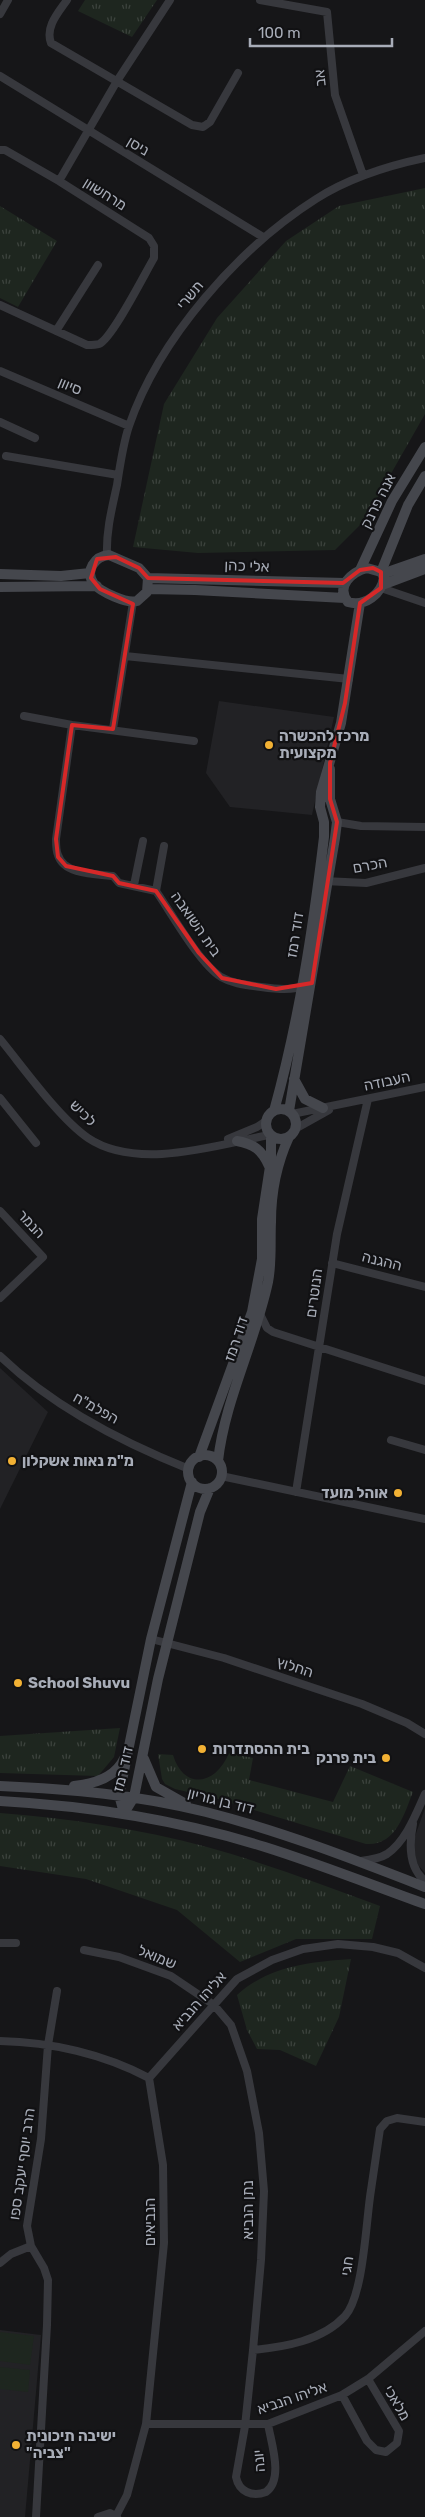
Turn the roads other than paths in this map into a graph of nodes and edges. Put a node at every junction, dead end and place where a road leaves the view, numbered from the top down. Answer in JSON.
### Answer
{"nodes":[{"id":1,"x":8,"y":0,"type":"edge"},
{"id":2,"x":67,"y":0,"type":"edge"},
{"id":3,"x":170,"y":0,"type":"edge"},
{"id":4,"x":260,"y":0,"type":"edge"},
{"id":5,"x":0,"y":14,"type":"edge"},
{"id":6,"x":238,"y":73,"type":"dead end"},
{"id":7,"x":0,"y":76,"type":"edge"},
{"id":8,"x":117,"y":81,"type":"junction"},
{"id":9,"x":89,"y":132,"type":"junction"},
{"id":10,"x":0,"y":150,"type":"edge"},
{"id":11,"x":425,"y":158,"type":"edge"},
{"id":12,"x":363,"y":175,"type":"junction"},
{"id":13,"x":59,"y":181,"type":"junction"},
{"id":14,"x":263,"y":237,"type":"junction"},
{"id":15,"x":98,"y":265,"type":"dead end"},
{"id":16,"x":0,"y":305,"type":"edge"},
{"id":17,"x":56,"y":331,"type":"junction"},
{"id":18,"x":0,"y":371,"type":"edge"},
{"id":19,"x":0,"y":422,"type":"edge"},
{"id":20,"x":129,"y":426,"type":"junction"},
{"id":21,"x":35,"y":438,"type":"dead end"},
{"id":22,"x":425,"y":447,"type":"edge"},
{"id":23,"x":6,"y":456,"type":"dead end"},
{"id":24,"x":118,"y":475,"type":"junction"},
{"id":25,"x":425,"y":476,"type":"edge"},
{"id":26,"x":107,"y":556,"type":"junction"},
{"id":27,"x":425,"y":559,"type":"edge"},
{"id":28,"x":425,"y":569,"type":"edge"},
{"id":29,"x":360,"y":570,"type":"junction"},
{"id":30,"x":90,"y":573,"type":"junction"},
{"id":31,"x":382,"y":573,"type":"junction"},
{"id":32,"x":0,"y":574,"type":"edge"},
{"id":33,"x":345,"y":583,"type":"junction"},
{"id":34,"x":148,"y":584,"type":"junction"},
{"id":35,"x":97,"y":586,"type":"junction"},
{"id":36,"x":0,"y":587,"type":"edge"},
{"id":37,"x":381,"y":587,"type":"junction"},
{"id":38,"x":345,"y":598,"type":"junction"},
{"id":39,"x":133,"y":602,"type":"junction"},
{"id":40,"x":425,"y":603,"type":"edge"},
{"id":41,"x":360,"y":604,"type":"junction"},
{"id":42,"x":125,"y":656,"type":"junction"},
{"id":43,"x":349,"y":679,"type":"junction"},
{"id":44,"x":24,"y":716,"type":"dead end"},
{"id":45,"x":72,"y":725,"type":"junction"},
{"id":46,"x":113,"y":729,"type":"junction"},
{"id":47,"x":194,"y":740,"type":"dead end"},
{"id":48,"x":330,"y":763,"type":"junction"},
{"id":49,"x":337,"y":822,"type":"junction"},
{"id":50,"x":425,"y":827,"type":"edge"},
{"id":51,"x":143,"y":841,"type":"dead end"},
{"id":52,"x":164,"y":846,"type":"dead end"},
{"id":53,"x":425,"y":868,"type":"edge"},
{"id":54,"x":318,"y":880,"type":"junction"},
{"id":55,"x":329,"y":882,"type":"junction"},
{"id":56,"x":134,"y":885,"type":"junction"},
{"id":57,"x":156,"y":891,"type":"junction"},
{"id":58,"x":307,"y":985,"type":"junction"},
{"id":59,"x":0,"y":1038,"type":"edge"},
{"id":60,"x":293,"y":1076,"type":"junction"},
{"id":61,"x":425,"y":1087,"type":"edge"},
{"id":62,"x":0,"y":1098,"type":"edge"},
{"id":63,"x":368,"y":1099,"type":"junction"},
{"id":64,"x":355,"y":1102,"type":"junction"},
{"id":65,"x":323,"y":1108,"type":"junction"},
{"id":66,"x":274,"y":1111,"type":"junction"},
{"id":67,"x":290,"y":1113,"type":"junction"},
{"id":68,"x":266,"y":1120,"type":"junction"},
{"id":69,"x":292,"y":1133,"type":"junction"},
{"id":70,"x":270,"y":1135,"type":"junction"},
{"id":71,"x":236,"y":1141,"type":"junction"},
{"id":72,"x":36,"y":1143,"type":"dead end"},
{"id":73,"x":208,"y":1147,"type":"junction"},
{"id":74,"x":269,"y":1166,"type":"junction"},
{"id":75,"x":0,"y":1211,"type":"edge"},
{"id":76,"x":332,"y":1263,"type":"junction"},
{"id":77,"x":425,"y":1287,"type":"edge"},
{"id":78,"x":0,"y":1298,"type":"edge"},
{"id":79,"x":260,"y":1314,"type":"junction"},
{"id":80,"x":320,"y":1346,"type":"junction"},
{"id":81,"x":0,"y":1356,"type":"edge"},
{"id":82,"x":425,"y":1382,"type":"edge"},
{"id":83,"x":391,"y":1440,"type":"dead end"},
{"id":84,"x":425,"y":1450,"type":"edge"},
{"id":85,"x":199,"y":1457,"type":"junction"},
{"id":86,"x":218,"y":1462,"type":"junction"},
{"id":87,"x":189,"y":1469,"type":"junction"},
{"id":88,"x":222,"y":1476,"type":"junction"},
{"id":89,"x":192,"y":1482,"type":"junction"},
{"id":90,"x":210,"y":1488,"type":"junction"},
{"id":91,"x":296,"y":1492,"type":"junction"},
{"id":92,"x":425,"y":1519,"type":"edge"},
{"id":93,"x":151,"y":1639,"type":"junction"},
{"id":94,"x":168,"y":1643,"type":"junction"},
{"id":95,"x":425,"y":1734,"type":"edge"},
{"id":96,"x":129,"y":1748,"type":"junction"},
{"id":97,"x":143,"y":1757,"type":"junction"},
{"id":98,"x":0,"y":1786,"type":"edge"},
{"id":99,"x":55,"y":1789,"type":"junction"},
{"id":100,"x":425,"y":1794,"type":"edge"},
{"id":101,"x":119,"y":1795,"type":"junction"},
{"id":102,"x":134,"y":1797,"type":"junction"},
{"id":103,"x":0,"y":1801,"type":"edge"},
{"id":104,"x":206,"y":1812,"type":"junction"},
{"id":105,"x":124,"y":1814,"type":"junction"},
{"id":106,"x":413,"y":1822,"type":"junction"},
{"id":107,"x":358,"y":1861,"type":"junction"},
{"id":108,"x":425,"y":1881,"type":"edge"},
{"id":109,"x":425,"y":1887,"type":"edge"},
{"id":110,"x":425,"y":1904,"type":"edge"},
{"id":111,"x":0,"y":1943,"type":"edge"},
{"id":112,"x":16,"y":1943,"type":"dead end"},
{"id":113,"x":84,"y":1950,"type":"dead end"},
{"id":114,"x":425,"y":1968,"type":"edge"},
{"id":115,"x":58,"y":1991,"type":"dead end"},
{"id":116,"x":214,"y":2005,"type":"junction"},
{"id":117,"x":0,"y":2041,"type":"edge"},
{"id":118,"x":48,"y":2045,"type":"junction"},
{"id":119,"x":149,"y":2078,"type":"junction"},
{"id":120,"x":425,"y":2122,"type":"edge"},
{"id":121,"x":30,"y":2246,"type":"junction"},
{"id":122,"x":0,"y":2263,"type":"edge"},
{"id":123,"x":425,"y":2331,"type":"edge"},
{"id":124,"x":253,"y":2350,"type":"junction"},
{"id":125,"x":368,"y":2379,"type":"junction"},
{"id":126,"x":342,"y":2395,"type":"junction"},
{"id":127,"x":146,"y":2424,"type":"junction"},
{"id":128,"x":268,"y":2424,"type":"junction"},
{"id":129,"x":245,"y":2426,"type":"junction"},
{"id":130,"x":117,"y":2516,"type":"edge"},
{"id":131,"x":36,"y":2517,"type":"edge"},
{"id":132,"x":98,"y":2517,"type":"edge"}],
"edges":[{"from":1,"to":5,"type":"street"},
{"from":2,"to":8,"type":"street"},
{"from":3,"to":8,"type":"street"},
{"from":4,"to":12,"type":"street","name":"אב"},
{"from":6,"to":8,"type":"street"},
{"from":7,"to":9,"type":"street","name":"ניסן"},
{"from":8,"to":9,"type":"street"},
{"from":9,"to":13,"type":"street"},
{"from":9,"to":14,"type":"street","name":"ניסן"},
{"from":10,"to":13,"type":"street","name":"מרחשוון"},
{"from":11,"to":12,"type":"street","name":"תשרי"},
{"from":12,"to":14,"type":"street","name":"תשרי"},
{"from":13,"to":17,"type":"street","name":"מרחשוון"},
{"from":14,"to":20,"type":"street","name":"תשרי"},
{"from":15,"to":17,"type":"street"},
{"from":16,"to":17,"type":"street"},
{"from":18,"to":20,"type":"street","name":"סיוון"},
{"from":19,"to":21,"type":"street"},
{"from":20,"to":24,"type":"street","name":"תשרי"},
{"from":22,"to":29,"type":"street","name":"אנה פרנק"},
{"from":23,"to":24,"type":"street"},
{"from":24,"to":26,"type":"street","name":"תשרי"},
{"from":25,"to":31,"type":"street","name":"אנה פרנק"},
{"from":26,"to":30,"type":"street"},
{"from":26,"to":34,"type":"street"},
{"from":27,"to":31,"type":"street"},
{"from":28,"to":37,"type":"street"},
{"from":29,"to":31,"type":"street"},
{"from":29,"to":33,"type":"street"},
{"from":30,"to":32,"type":"street"},
{"from":30,"to":35,"type":"street"},
{"from":31,"to":37,"type":"street"},
{"from":33,"to":34,"type":"street","name":"אלי כהן"},
{"from":33,"to":38,"type":"street"},
{"from":34,"to":38,"type":"street","name":"אלי כהן"},
{"from":34,"to":39,"type":"street"},
{"from":35,"to":36,"type":"street"},
{"from":35,"to":39,"type":"street"},
{"from":37,"to":40,"type":"street"},
{"from":37,"to":41,"type":"street"},
{"from":38,"to":41,"type":"street"},
{"from":39,"to":42,"type":"street"},
{"from":41,"to":43,"type":"street","name":"דוד רמז"},
{"from":42,"to":43,"type":"street"},
{"from":42,"to":46,"type":"street"},
{"from":43,"to":48,"type":"street","name":"דוד רמז"},
{"from":44,"to":45,"type":"street"},
{"from":45,"to":46,"type":"street"},
{"from":45,"to":56,"type":"street","name":"בית השואבה"},
{"from":46,"to":47,"type":"street"},
{"from":48,"to":49,"type":"street","name":"דוד רמז"},
{"from":48,"to":54,"type":"street","name":"דוד רמז"},
{"from":49,"to":50,"type":"street"},
{"from":49,"to":55,"type":"street","name":"דוד רמז"},
{"from":51,"to":56,"type":"street"},
{"from":52,"to":57,"type":"street"},
{"from":53,"to":55,"type":"street","name":"הכרם"},
{"from":54,"to":55,"type":"street","name":"הכרם"},
{"from":54,"to":58,"type":"street","name":"דוד רמז"},
{"from":55,"to":58,"type":"street","name":"דוד רמז"},
{"from":56,"to":57,"type":"street","name":"בית השואבה"},
{"from":57,"to":58,"type":"street","name":"בית השואבה"},
{"from":58,"to":60,"type":"street","name":"דוד רמז"},
{"from":58,"to":66,"type":"street","name":"דוד רמז"},
{"from":59,"to":73,"type":"street","name":"לכיש"},
{"from":60,"to":65,"type":"street"},
{"from":60,"to":67,"type":"street","name":"דוד רמז"},
{"from":61,"to":63,"type":"street","name":"העבודה"},
{"from":62,"to":72,"type":"street"},
{"from":63,"to":64,"type":"street","name":"העבודה"},
{"from":63,"to":76,"type":"street","name":"הנוטרים"},
{"from":64,"to":65,"type":"street","name":"העבודה"},
{"from":64,"to":69,"type":"street","name":"העבודה"},
{"from":65,"to":67,"type":"street","name":"העבודה"},
{"from":66,"to":67,"type":"street"},
{"from":66,"to":68,"type":"street"},
{"from":67,"to":69,"type":"street"},
{"from":68,"to":70,"type":"street"},
{"from":68,"to":73,"type":"street","name":"לכיש"},
{"from":69,"to":70,"type":"street"},
{"from":69,"to":79,"type":"street","name":"דוד רמז"},
{"from":70,"to":71,"type":"street","name":"לכיש"},
{"from":70,"to":74,"type":"street","name":"דוד רמז"},
{"from":71,"to":73,"type":"street","name":"לכיש"},
{"from":71,"to":74,"type":"street"},
{"from":74,"to":85,"type":"street","name":"דוד רמז"},
{"from":75,"to":78,"type":"street","name":"הנמר"},
{"from":76,"to":77,"type":"street","name":"ההגנה"},
{"from":76,"to":80,"type":"street","name":"הנוטרים"},
{"from":79,"to":80,"type":"street"},
{"from":79,"to":86,"type":"street","name":"דוד רמז"},
{"from":80,"to":82,"type":"street"},
{"from":80,"to":91,"type":"street","name":"הנוטרים"},
{"from":81,"to":87,"type":"street","name":"הפלמ\"ח"},
{"from":83,"to":84,"type":"street"},
{"from":85,"to":86,"type":"street"},
{"from":85,"to":87,"type":"street"},
{"from":86,"to":88,"type":"street"},
{"from":87,"to":89,"type":"street"},
{"from":88,"to":90,"type":"street"},
{"from":88,"to":91,"type":"street"},
{"from":89,"to":90,"type":"street"},
{"from":89,"to":93,"type":"street","name":"דוד רמז"},
{"from":90,"to":94,"type":"street","name":"דוד רמז"},
{"from":91,"to":92,"type":"street"},
{"from":93,"to":94,"type":"street","name":"החלוץ"},
{"from":93,"to":96,"type":"street","name":"דוד רמז"},
{"from":94,"to":95,"type":"street","name":"החלוץ"},
{"from":94,"to":97,"type":"street","name":"דוד רמז"},
{"from":96,"to":99,"type":"street"},
{"from":96,"to":101,"type":"street","name":"דוד רמז"},
{"from":97,"to":102,"type":"street","name":"דוד רמז"},
{"from":97,"to":104,"type":"street"},
{"from":98,"to":99,"type":"street","name":"דוד בן גוריון"},
{"from":99,"to":101,"type":"street","name":"דוד בן גוריון"},
{"from":100,"to":106,"type":"street"},
{"from":101,"to":102,"type":"street","name":"דוד בן גוריון"},
{"from":101,"to":105,"type":"street","name":"דוד רמז"},
{"from":102,"to":104,"type":"street","name":"דוד בן גוריון"},
{"from":102,"to":105,"type":"street","name":"דוד רמז"},
{"from":103,"to":105,"type":"street"},
{"from":104,"to":107,"type":"street","name":"דוד בן גוריון"},
{"from":105,"to":110,"type":"street"},
{"from":106,"to":107,"type":"street"},
{"from":106,"to":108,"type":"street"},
{"from":107,"to":109,"type":"street","name":"דוד בן גוריון"},
{"from":111,"to":112,"type":"street"},
{"from":113,"to":116,"type":"street","name":"שמואל"},
{"from":114,"to":116,"type":"street","name":"אליהו הנביא"},
{"from":115,"to":118,"type":"street","name":"הרב יוסף יעקב ספו"},
{"from":116,"to":119,"type":"street","name":"אליהו הנביא"},
{"from":116,"to":124,"type":"street","name":"נתן הנביא"},
{"from":117,"to":118,"type":"street"},
{"from":118,"to":119,"type":"street"},
{"from":118,"to":121,"type":"street","name":"הרב יוסף יעקב ספו"},
{"from":119,"to":127,"type":"street","name":"הנביאים"},
{"from":120,"to":124,"type":"street","name":"חגי"},
{"from":121,"to":122,"type":"street"},
{"from":121,"to":131,"type":"street","name":"הרב יוסף יעקב ספו"},
{"from":123,"to":125,"type":"street","name":"אליהו הנביא"},
{"from":124,"to":129,"type":"street","name":"נתן הנביא"},
{"from":125,"to":126,"type":"street","name":"אליהו הנביא"},
{"from":125,"to":126,"type":"street","name":"מלאכי"},
{"from":126,"to":128,"type":"street","name":"אליהו הנביא"},
{"from":127,"to":129,"type":"street","name":"אליהו הנביא"},
{"from":127,"to":130,"type":"street","name":"הנביאים"},
{"from":128,"to":129,"type":"street","name":"אליהו הנביא"},
{"from":128,"to":129,"type":"street","name":"יונה"},
{"from":130,"to":132,"type":"street"}]}
